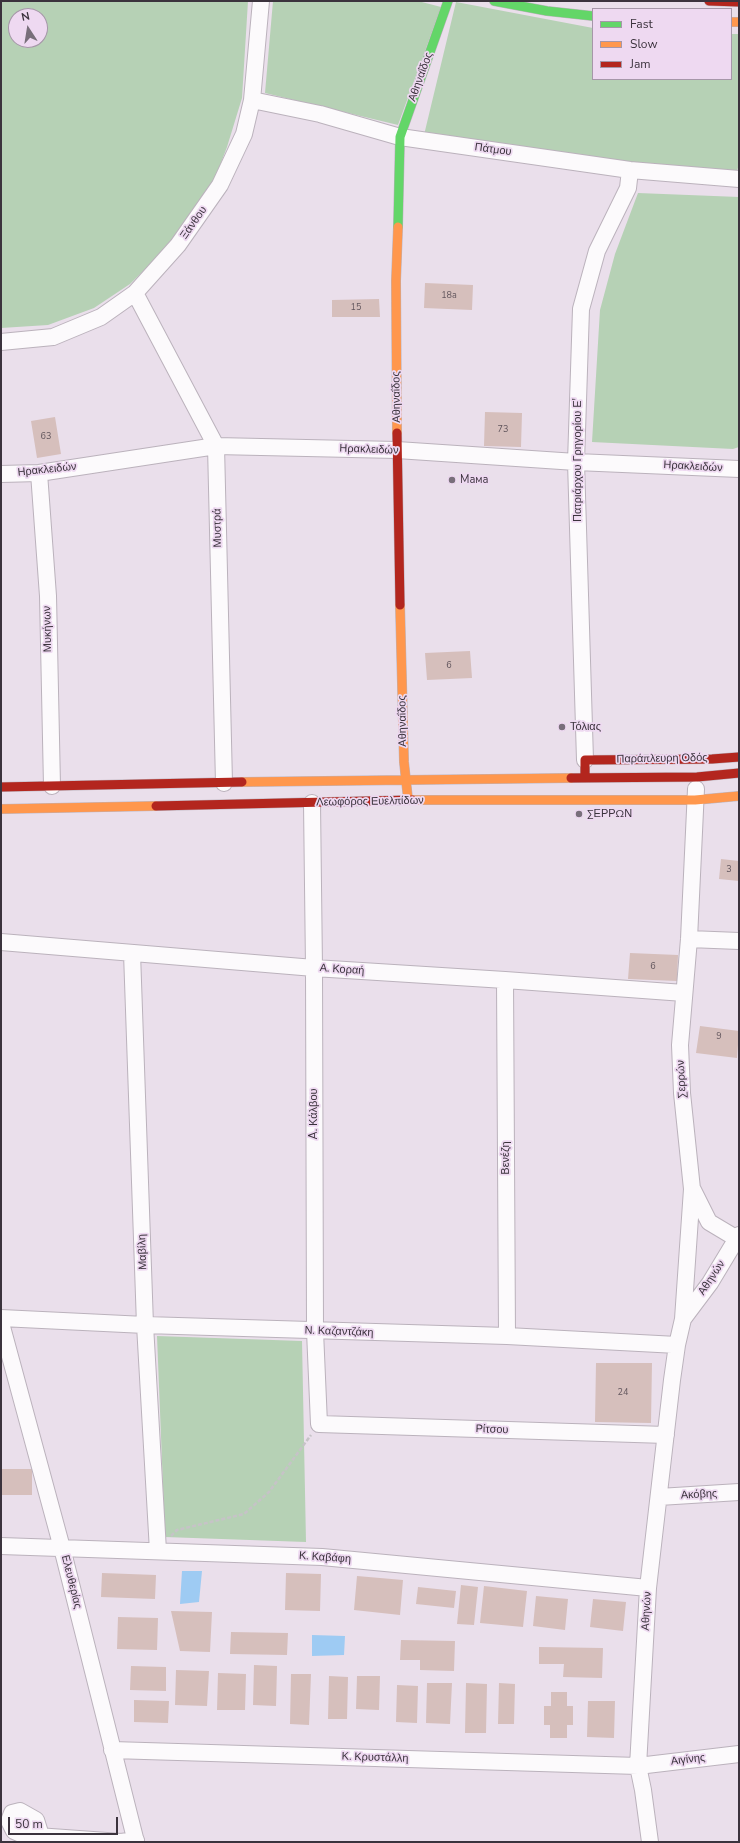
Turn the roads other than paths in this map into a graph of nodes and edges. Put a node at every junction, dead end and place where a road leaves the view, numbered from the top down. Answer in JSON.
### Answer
{"nodes":[{"id":1,"x":261,"y":1,"type":"edge"},
{"id":2,"x":448,"y":1,"type":"edge"},
{"id":3,"x":494,"y":1,"type":"edge"},
{"id":4,"x":709,"y":1,"type":"edge"},
{"id":5,"x":739,"y":2,"type":"edge"},
{"id":6,"x":592,"y":16,"type":"edge"},
{"id":7,"x":252,"y":100,"type":"junction"},
{"id":8,"x":400,"y":137,"type":"junction"},
{"id":9,"x":630,"y":170,"type":"junction"},
{"id":10,"x":739,"y":179,"type":"edge"},
{"id":11,"x":135,"y":293,"type":"junction"},
{"id":12,"x":1,"y":342,"type":"edge"},
{"id":13,"x":216,"y":446,"type":"junction"},
{"id":14,"x":398,"y":450,"type":"junction"},
{"id":15,"x":576,"y":462,"type":"junction"},
{"id":16,"x":739,"y":469,"type":"edge"},
{"id":17,"x":39,"y":473,"type":"junction"},
{"id":18,"x":1,"y":474,"type":"edge"},
{"id":19,"x":739,"y":474,"type":"edge"},
{"id":20,"x":739,"y":757,"type":"edge"},
{"id":21,"x":585,"y":760,"type":"junction"},
{"id":22,"x":739,"y":773,"type":"edge"},
{"id":23,"x":697,"y":777,"type":"junction"},
{"id":24,"x":584,"y":778,"type":"junction"},
{"id":25,"x":406,"y":780,"type":"junction"},
{"id":26,"x":224,"y":783,"type":"junction"},
{"id":27,"x":52,"y":786,"type":"junction"},
{"id":28,"x":1,"y":787,"type":"edge"},
{"id":29,"x":739,"y":796,"type":"edge"},
{"id":30,"x":695,"y":800,"type":"junction"},
{"id":31,"x":408,"y":801,"type":"junction"},
{"id":32,"x":312,"y":803,"type":"junction"},
{"id":33,"x":1,"y":809,"type":"edge"},
{"id":34,"x":689,"y":939,"type":"junction"},
{"id":35,"x":739,"y":941,"type":"edge"},
{"id":36,"x":1,"y":942,"type":"edge"},
{"id":37,"x":132,"y":952,"type":"junction"},
{"id":38,"x":314,"y":968,"type":"junction"},
{"id":39,"x":505,"y":980,"type":"junction"},
{"id":40,"x":684,"y":993,"type":"junction"},
{"id":41,"x":692,"y":1189,"type":"junction"},
{"id":42,"x":738,"y":1238,"type":"edge"},
{"id":43,"x":1,"y":1318,"type":"edge"},
{"id":44,"x":683,"y":1319,"type":"junction"},
{"id":45,"x":1,"y":1323,"type":"edge"},
{"id":46,"x":145,"y":1325,"type":"junction"},
{"id":47,"x":315,"y":1331,"type":"junction"},
{"id":48,"x":507,"y":1336,"type":"junction"},
{"id":49,"x":677,"y":1345,"type":"junction"},
{"id":50,"x":672,"y":1380,"type":"joint"},
{"id":51,"x":319,"y":1424,"type":"joint"},
{"id":52,"x":666,"y":1435,"type":"junction"},
{"id":53,"x":739,"y":1492,"type":"edge"},
{"id":54,"x":659,"y":1497,"type":"junction"},
{"id":55,"x":1,"y":1546,"type":"edge"},
{"id":56,"x":62,"y":1548,"type":"junction"},
{"id":57,"x":158,"y":1551,"type":"junction"},
{"id":58,"x":648,"y":1588,"type":"junction"},
{"id":59,"x":112,"y":1750,"type":"junction"},
{"id":60,"x":739,"y":1754,"type":"edge"},
{"id":61,"x":638,"y":1766,"type":"junction"},
{"id":62,"x":41,"y":1836,"type":"dead end"},
{"id":63,"x":136,"y":1841,"type":"edge"},
{"id":64,"x":650,"y":1842,"type":"edge"}],
"edges":[{"from":1,"to":7,"type":"street","name":"Ξάνθου"},
{"from":2,"to":8,"type":"main road","name":"Αθηναΐδος"},
{"from":3,"to":6,"type":"main road"},
{"from":4,"to":5,"type":"main road"},
{"from":7,"to":8,"type":"street","name":"Πάτμου"},
{"from":7,"to":11,"type":"street","name":"Ξάνθου"},
{"from":8,"to":9,"type":"street","name":"Πάτμου"},
{"from":8,"to":14,"type":"main road","name":"Αθηναΐδος"},
{"from":9,"to":10,"type":"street","name":"Πάτμου"},
{"from":9,"to":15,"type":"street","name":"Πατριάρχου Γρηγορίου Ε'"},
{"from":11,"to":12,"type":"street","name":"Ξάνθου"},
{"from":11,"to":13,"type":"street","name":"Μυστρά"},
{"from":13,"to":14,"type":"street","name":"Ηρακλειδών"},
{"from":13,"to":17,"type":"street","name":"Ηρακλειδών"},
{"from":13,"to":26,"type":"street","name":"Μυστρά"},
{"from":14,"to":15,"type":"street","name":"Ηρακλειδών"},
{"from":14,"to":25,"type":"main road","name":"Αθηναΐδος"},
{"from":15,"to":16,"type":"street","name":"Ηρακλειδών"},
{"from":15,"to":21,"type":"street","name":"Πατριάρχου Γρηγορίου Ε'"},
{"from":16,"to":19,"type":"street"},
{"from":17,"to":18,"type":"street","name":"Ηρακλειδών"},
{"from":17,"to":27,"type":"street","name":"Μυκήνων"},
{"from":20,"to":21,"type":"main road","name":"Παράπλευρη Οδός"},
{"from":21,"to":24,"type":"main road"},
{"from":22,"to":23,"type":"main road","name":"Λεωφόρος Ευελπίδων"},
{"from":23,"to":24,"type":"main road","name":"Λεωφόρος Ευελπίδων"},
{"from":23,"to":30,"type":"street","name":"Σερρών"},
{"from":24,"to":25,"type":"main road","name":"Λεωφόρος Ευελπίδων"},
{"from":25,"to":26,"type":"main road","name":"Λεωφόρος Ευελπίδων"},
{"from":25,"to":31,"type":"main road","name":"Αθηναΐδος"},
{"from":26,"to":27,"type":"main road","name":"Λεωφόρος Ευελπίδων"},
{"from":27,"to":28,"type":"main road","name":"Λεωφόρος Ευελπίδων"},
{"from":29,"to":30,"type":"main road","name":"Λεωφόρος Ευελπίδων"},
{"from":30,"to":31,"type":"main road","name":"Λεωφόρος Ευελπίδων"},
{"from":30,"to":34,"type":"street","name":"Σερρών"},
{"from":31,"to":32,"type":"main road","name":"Λεωφόρος Ευελπίδων"},
{"from":32,"to":33,"type":"main road","name":"Λεωφόρος Ευελπίδων"},
{"from":32,"to":38,"type":"street","name":"A. Κάλβου"},
{"from":34,"to":35,"type":"street"},
{"from":34,"to":40,"type":"street","name":"Σερρών"},
{"from":36,"to":37,"type":"street","name":"Α. Κοραή"},
{"from":37,"to":38,"type":"street","name":"Α. Κοραή"},
{"from":37,"to":46,"type":"street","name":"Μαβίλη"},
{"from":38,"to":39,"type":"street","name":"Α. Κοραή"},
{"from":38,"to":47,"type":"street","name":"A. Κάλβου"},
{"from":39,"to":40,"type":"street","name":"Α. Κοραή"},
{"from":39,"to":48,"type":"street","name":"Βενέζη"},
{"from":40,"to":41,"type":"street","name":"Σερρών"},
{"from":41,"to":42,"type":"street"},
{"from":41,"to":44,"type":"street","name":"Σερρών"},
{"from":42,"to":44,"type":"street","name":"Αθηνών"},
{"from":43,"to":46,"type":"street","name":"Ν. Καζαντζάκη"},
{"from":44,"to":49,"type":"street","name":"Σερρών"},
{"from":45,"to":56,"type":"street","name":"Ελευθερίας"},
{"from":46,"to":47,"type":"street","name":"Ν. Καζαντζάκη"},
{"from":46,"to":57,"type":"street","name":"Μαβίλη"},
{"from":47,"to":48,"type":"street","name":"Ν. Καζαντζάκη"},
{"from":47,"to":51,"type":"street","name":"A. Κάλβου"},
{"from":48,"to":49,"type":"street","name":"Ν. Καζαντζάκη"},
{"from":49,"to":50,"type":"street","name":"Σερρών"},
{"from":50,"to":52,"type":"street","name":"Αθηνών"},
{"from":51,"to":52,"type":"street","name":"Ρίτσου"},
{"from":52,"to":54,"type":"street","name":"Αθηνών"},
{"from":53,"to":54,"type":"street","name":"Ακόβης"},
{"from":54,"to":58,"type":"street","name":"Αθηνών"},
{"from":55,"to":56,"type":"street","name":"Κ. Καβάφη"},
{"from":56,"to":57,"type":"street","name":"Κ. Καβάφη"},
{"from":56,"to":59,"type":"street","name":"Ελευθερίας"},
{"from":57,"to":58,"type":"street","name":"Κ. Καβάφη"},
{"from":58,"to":61,"type":"street","name":"Αθηνών"},
{"from":59,"to":61,"type":"street","name":"Κ. Κρυστάλλη"},
{"from":59,"to":63,"type":"street","name":"Ελευθερίας"},
{"from":60,"to":61,"type":"street","name":"Αιγίνης"},
{"from":61,"to":64,"type":"street","name":"Αθηνών"},
{"from":62,"to":63,"type":"street"}]}
